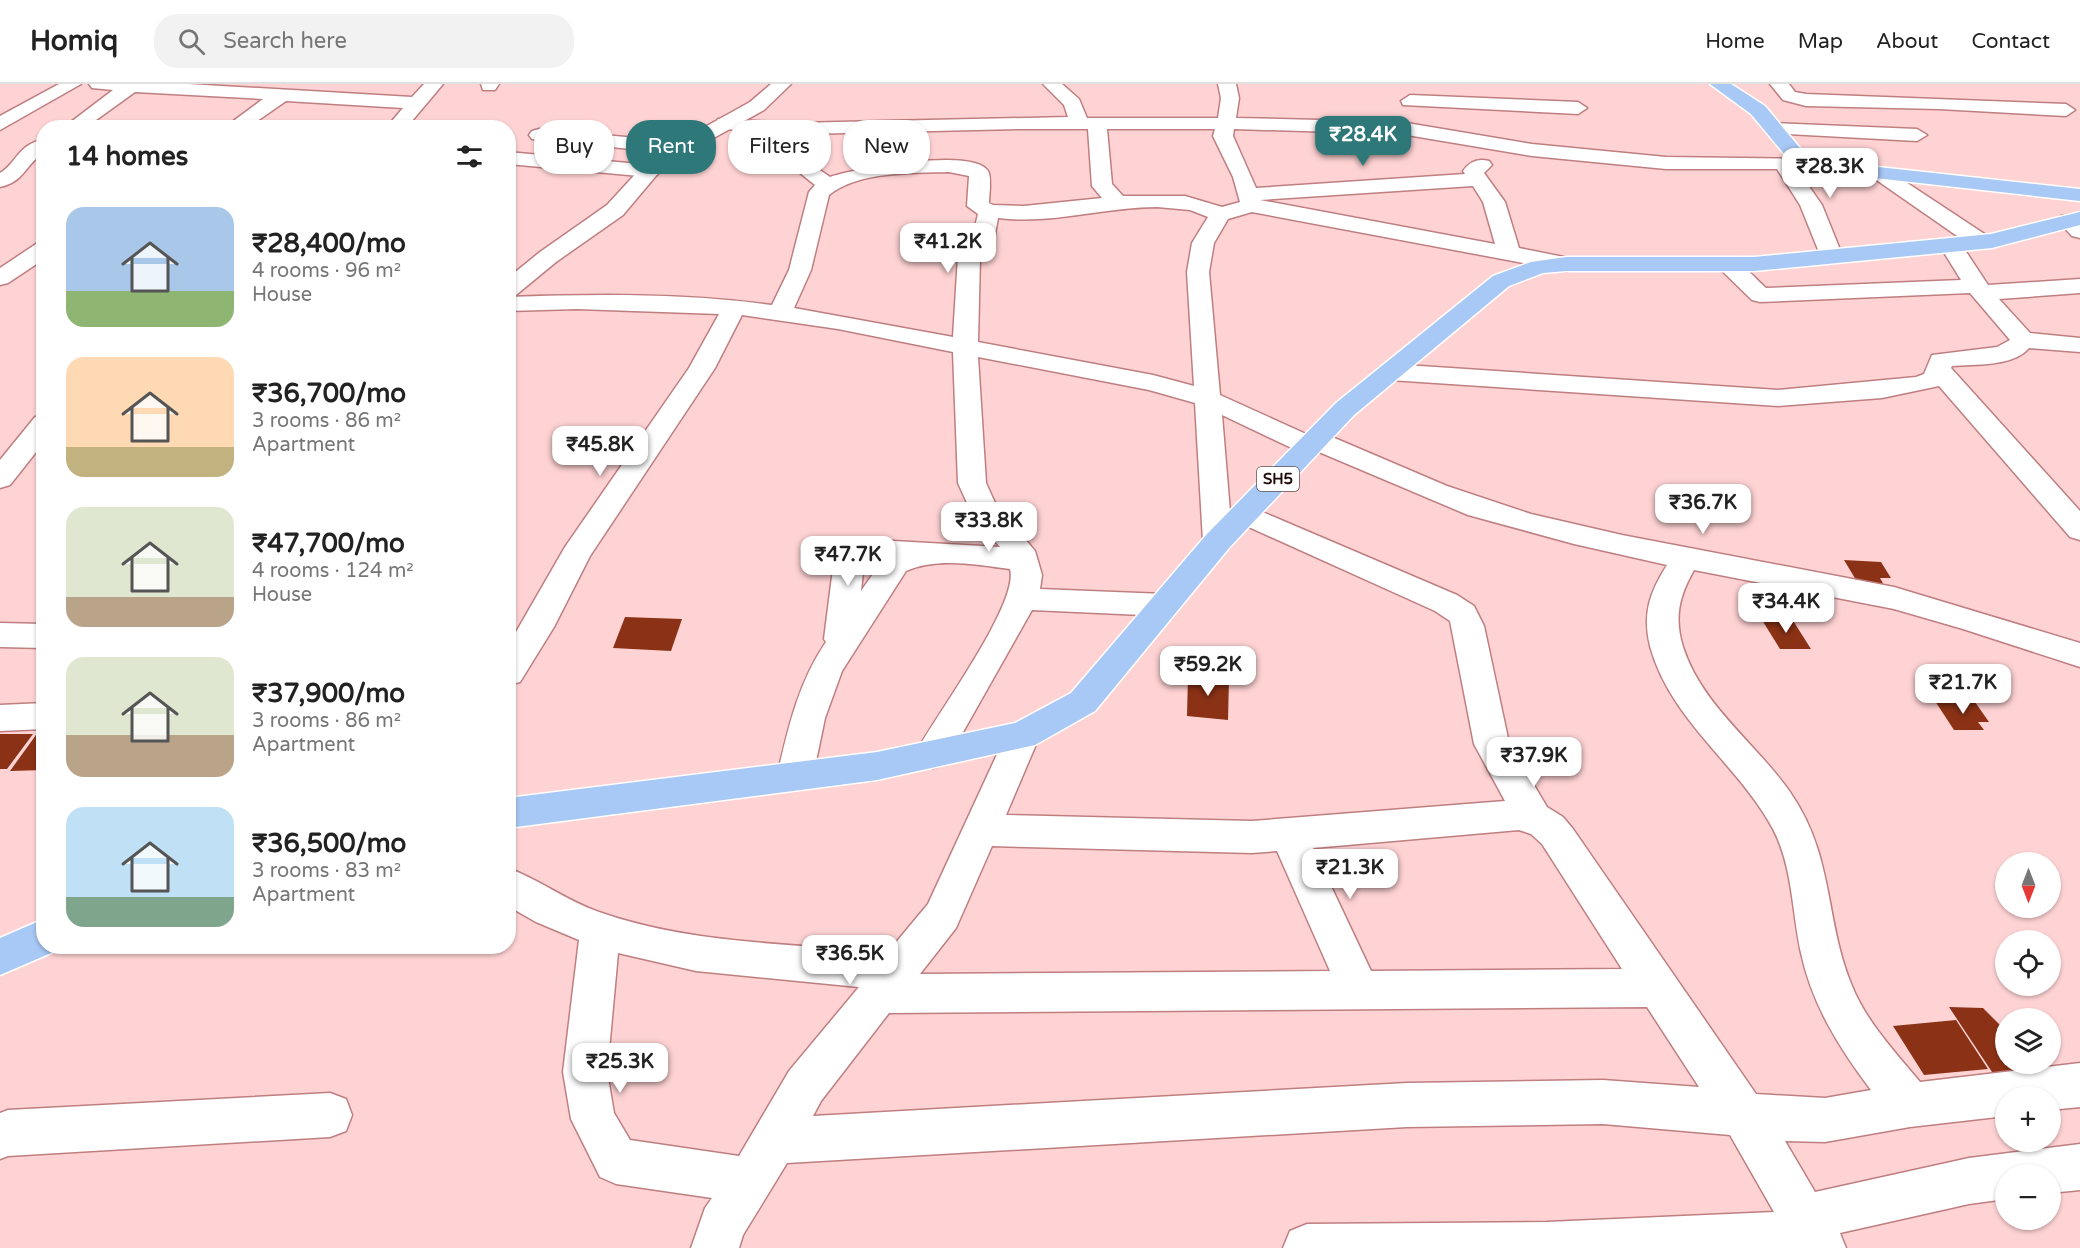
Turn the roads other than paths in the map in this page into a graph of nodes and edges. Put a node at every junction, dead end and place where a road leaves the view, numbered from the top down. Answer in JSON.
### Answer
{"nodes":[{"id":1,"x":72,"y":84,"type":"edge"},
{"id":2,"x":98,"y":84,"type":"edge"},
{"id":3,"x":301,"y":84,"type":"edge"},
{"id":4,"x":434,"y":84,"type":"edge"},
{"id":5,"x":782,"y":84,"type":"edge"},
{"id":6,"x":1052,"y":84,"type":"edge"},
{"id":7,"x":1227,"y":84,"type":"edge"},
{"id":8,"x":1719,"y":84,"type":"edge"},
{"id":9,"x":1779,"y":84,"type":"edge"},
{"id":10,"x":1901,"y":84,"type":"edge"},
{"id":11,"x":131,"y":86,"type":"junction"},
{"id":12,"x":2046,"y":92,"type":"dead end"},
{"id":13,"x":280,"y":97,"type":"junction"},
{"id":14,"x":1919,"y":102,"type":"junction"},
{"id":15,"x":414,"y":104,"type":"junction"},
{"id":16,"x":1578,"y":108,"type":"dead end"},
{"id":17,"x":2066,"y":110,"type":"junction"},
{"id":18,"x":83,"y":120,"type":"edge"},
{"id":19,"x":244,"y":120,"type":"edge"},
{"id":20,"x":401,"y":120,"type":"edge"},
{"id":21,"x":1228,"y":122,"type":"junction"},
{"id":22,"x":725,"y":123,"type":"junction"},
{"id":23,"x":728,"y":123,"type":"edge"},
{"id":24,"x":1088,"y":123,"type":"junction"},
{"id":25,"x":0,"y":124,"type":"edge"},
{"id":26,"x":2080,"y":126,"type":"edge"},
{"id":27,"x":716,"y":128,"type":"edge"},
{"id":28,"x":1774,"y":129,"type":"junction"},
{"id":29,"x":1425,"y":131,"type":"junction"},
{"id":30,"x":831,"y":132,"type":"edge"},
{"id":31,"x":1917,"y":135,"type":"dead end"},
{"id":32,"x":984,"y":146,"type":"junction"},
{"id":33,"x":36,"y":150,"type":"edge"},
{"id":34,"x":1561,"y":153,"type":"junction"},
{"id":35,"x":516,"y":159,"type":"edge"},
{"id":36,"x":1784,"y":163,"type":"junction"},
{"id":37,"x":1806,"y":163,"type":"junction"},
{"id":38,"x":626,"y":169,"type":"edge"},
{"id":39,"x":647,"y":174,"type":"edge"},
{"id":40,"x":812,"y":174,"type":"edge"},
{"id":41,"x":1882,"y":175,"type":"junction"},
{"id":42,"x":1479,"y":179,"type":"junction"},
{"id":43,"x":0,"y":181,"type":"edge"},
{"id":44,"x":826,"y":184,"type":"junction"},
{"id":45,"x":2080,"y":195,"type":"edge"},
{"id":46,"x":1251,"y":200,"type":"junction"},
{"id":47,"x":1118,"y":202,"type":"junction"},
{"id":48,"x":989,"y":211,"type":"junction"},
{"id":49,"x":1220,"y":215,"type":"junction"},
{"id":50,"x":2076,"y":223,"type":"edge"},
{"id":51,"x":1981,"y":243,"type":"junction"},
{"id":52,"x":1952,"y":246,"type":"junction"},
{"id":53,"x":0,"y":249,"type":"edge"},
{"id":54,"x":36,"y":253,"type":"edge"},
{"id":55,"x":1509,"y":253,"type":"junction"},
{"id":56,"x":36,"y":256,"type":"edge"},
{"id":57,"x":1833,"y":257,"type":"junction"},
{"id":58,"x":1566,"y":264,"type":"junction"},
{"id":59,"x":1726,"y":264,"type":"junction"},
{"id":60,"x":0,"y":278,"type":"edge"},
{"id":61,"x":516,"y":284,"type":"edge"},
{"id":62,"x":2080,"y":286,"type":"edge"},
{"id":63,"x":1979,"y":290,"type":"junction"},
{"id":64,"x":516,"y":304,"type":"edge"},
{"id":65,"x":734,"y":307,"type":"junction"},
{"id":66,"x":780,"y":313,"type":"junction"},
{"id":67,"x":2023,"y":340,"type":"junction"},
{"id":68,"x":2080,"y":345,"type":"edge"},
{"id":69,"x":965,"y":348,"type":"junction"},
{"id":70,"x":1939,"y":370,"type":"junction"},
{"id":71,"x":1390,"y":372,"type":"junction"},
{"id":72,"x":1206,"y":398,"type":"junction"},
{"id":73,"x":36,"y":433,"type":"edge"},
{"id":74,"x":1312,"y":443,"type":"junction"},
{"id":75,"x":0,"y":479,"type":"edge"},
{"id":76,"x":1243,"y":515,"type":"junction"},
{"id":77,"x":2080,"y":530,"type":"edge"},
{"id":78,"x":1218,"y":541,"type":"junction"},
{"id":79,"x":926,"y":554,"type":"junction"},
{"id":80,"x":1687,"y":556,"type":"junction"},
{"id":81,"x":1022,"y":560,"type":"junction"},
{"id":82,"x":1022,"y":599,"type":"junction"},
{"id":83,"x":1164,"y":605,"type":"junction"},
{"id":84,"x":0,"y":636,"type":"edge"},
{"id":85,"x":36,"y":636,"type":"edge"},
{"id":86,"x":839,"y":646,"type":"junction"},
{"id":87,"x":2080,"y":655,"type":"edge"},
{"id":88,"x":516,"y":661,"type":"edge"},
{"id":89,"x":36,"y":716,"type":"edge"},
{"id":90,"x":0,"y":718,"type":"edge"},
{"id":91,"x":1023,"y":735,"type":"junction"},
{"id":92,"x":933,"y":754,"type":"junction"},
{"id":93,"x":795,"y":776,"type":"junction"},
{"id":94,"x":516,"y":812,"type":"edge"},
{"id":95,"x":1533,"y":817,"type":"junction"},
{"id":96,"x":981,"y":830,"type":"junction"},
{"id":97,"x":1288,"y":834,"type":"junction"},
{"id":98,"x":516,"y":891,"type":"edge"},
{"id":99,"x":600,"y":931,"type":"junction"},
{"id":100,"x":36,"y":941,"type":"edge"},
{"id":101,"x":0,"y":957,"type":"edge"},
{"id":102,"x":891,"y":983,"type":"junction"},
{"id":103,"x":1659,"y":988,"type":"junction"},
{"id":104,"x":1359,"y":990,"type":"junction"},
{"id":105,"x":2080,"y":1085,"type":"edge"},
{"id":106,"x":1910,"y":1105,"type":"junction"},
{"id":107,"x":1743,"y":1114,"type":"junction"},
{"id":108,"x":330,"y":1115,"type":"dead end"},
{"id":109,"x":0,"y":1136,"type":"edge"},
{"id":110,"x":775,"y":1141,"type":"junction"},
{"id":111,"x":2080,"y":1167,"type":"edge"},
{"id":112,"x":2061,"y":1169,"type":"edge"},
{"id":113,"x":1995,"y":1177,"type":"edge"},
{"id":114,"x":750,"y":1181,"type":"junction"},
{"id":115,"x":1813,"y":1233,"type":"edge"},
{"id":116,"x":715,"y":1248,"type":"edge"},
{"id":117,"x":1307,"y":1248,"type":"edge"}],
"edges":[{"from":1,"to":25,"type":"street"},
{"from":2,"to":11,"type":"street"},
{"from":3,"to":13,"type":"street"},
{"from":4,"to":15,"type":"street"},
{"from":5,"to":22,"type":"street"},
{"from":6,"to":24,"type":"street"},
{"from":7,"to":21,"type":"street"},
{"from":8,"to":28,"type":"main road"},
{"from":9,"to":14,"type":"street"},
{"from":10,"to":14,"type":"street"},
{"from":11,"to":13,"type":"street"},
{"from":11,"to":18,"type":"street"},
{"from":12,"to":17,"type":"street"},
{"from":13,"to":15,"type":"street"},
{"from":13,"to":19,"type":"street"},
{"from":14,"to":17,"type":"street"},
{"from":15,"to":20,"type":"street"},
{"from":16,"to":29,"type":"street"},
{"from":17,"to":26,"type":"street"},
{"from":21,"to":24,"type":"street"},
{"from":21,"to":29,"type":"street"},
{"from":21,"to":46,"type":"street"},
{"from":22,"to":23,"type":"street"},
{"from":22,"to":27,"type":"street"},
{"from":24,"to":32,"type":"street"},
{"from":24,"to":47,"type":"street"},
{"from":28,"to":31,"type":"street"},
{"from":28,"to":37,"type":"main road"},
{"from":29,"to":34,"type":"street"},
{"from":30,"to":32,"type":"street"},
{"from":32,"to":44,"type":"street"},
{"from":32,"to":48,"type":"street"},
{"from":33,"to":43,"type":"street"},
{"from":34,"to":36,"type":"street"},
{"from":34,"to":42,"type":"street"},
{"from":35,"to":38,"type":"street"},
{"from":36,"to":37,"type":"street"},
{"from":36,"to":57,"type":"street"},
{"from":37,"to":41,"type":"main road"},
{"from":39,"to":61,"type":"street"},
{"from":40,"to":44,"type":"street"},
{"from":41,"to":45,"type":"main road"},
{"from":41,"to":51,"type":"street"},
{"from":42,"to":46,"type":"street"},
{"from":42,"to":55,"type":"street"},
{"from":44,"to":66,"type":"street"},
{"from":46,"to":49,"type":"street"},
{"from":46,"to":55,"type":"street"},
{"from":47,"to":48,"type":"street"},
{"from":47,"to":49,"type":"street"},
{"from":48,"to":69,"type":"street"},
{"from":49,"to":72,"type":"street"},
{"from":50,"to":51,"type":"main road","number":"SH5"},
{"from":51,"to":52,"type":"main road","number":"SH5"},
{"from":52,"to":57,"type":"main road","number":"SH5"},
{"from":52,"to":63,"type":"street"},
{"from":53,"to":54,"type":"street"},
{"from":55,"to":58,"type":"street"},
{"from":56,"to":60,"type":"street"},
{"from":57,"to":59,"type":"main road","number":"SH5"},
{"from":58,"to":59,"type":"main road","number":"SH5"},
{"from":58,"to":71,"type":"main road","number":"SH5"},
{"from":59,"to":63,"type":"street"},
{"from":62,"to":63,"type":"street"},
{"from":63,"to":67,"type":"street"},
{"from":64,"to":65,"type":"street"},
{"from":65,"to":66,"type":"street"},
{"from":65,"to":88,"type":"street"},
{"from":66,"to":69,"type":"street"},
{"from":67,"to":68,"type":"street"},
{"from":67,"to":70,"type":"street"},
{"from":69,"to":72,"type":"street"},
{"from":69,"to":81,"type":"street"},
{"from":70,"to":71,"type":"street"},
{"from":70,"to":77,"type":"street"},
{"from":71,"to":74,"type":"main road","number":"SH5"},
{"from":72,"to":74,"type":"street"},
{"from":72,"to":78,"type":"street"},
{"from":73,"to":75,"type":"street"},
{"from":74,"to":76,"type":"main road","number":"SH5"},
{"from":74,"to":80,"type":"street"},
{"from":76,"to":78,"type":"main road","number":"SH5"},
{"from":76,"to":95,"type":"street"},
{"from":78,"to":83,"type":"main road","number":"SH5"},
{"from":79,"to":81,"type":"street"},
{"from":79,"to":86,"type":"street"},
{"from":79,"to":86,"type":"street"},
{"from":80,"to":87,"type":"street"},
{"from":80,"to":106,"type":"street"},
{"from":81,"to":82,"type":"street"},
{"from":82,"to":83,"type":"street"},
{"from":82,"to":92,"type":"street"},
{"from":83,"to":91,"type":"main road","number":"SH5"},
{"from":84,"to":85,"type":"street"},
{"from":86,"to":93,"type":"street"},
{"from":89,"to":90,"type":"street"},
{"from":91,"to":92,"type":"main road","number":"SH5"},
{"from":91,"to":96,"type":"street"},
{"from":92,"to":93,"type":"main road","number":"SH5"},
{"from":93,"to":94,"type":"main road","number":"SH5"},
{"from":95,"to":97,"type":"street"},
{"from":95,"to":103,"type":"street"},
{"from":96,"to":97,"type":"street"},
{"from":96,"to":102,"type":"street"},
{"from":97,"to":104,"type":"street"},
{"from":98,"to":99,"type":"street"},
{"from":99,"to":102,"type":"street"},
{"from":99,"to":114,"type":"street"},
{"from":100,"to":101,"type":"main road"},
{"from":102,"to":104,"type":"street"},
{"from":102,"to":110,"type":"street"},
{"from":103,"to":104,"type":"street"},
{"from":103,"to":107,"type":"street"},
{"from":105,"to":106,"type":"street"},
{"from":106,"to":107,"type":"street"},
{"from":107,"to":110,"type":"street"},
{"from":107,"to":115,"type":"street"},
{"from":108,"to":109,"type":"street"},
{"from":110,"to":114,"type":"street"},
{"from":111,"to":112,"type":"street"},
{"from":113,"to":115,"type":"street"},
{"from":114,"to":116,"type":"street"},
{"from":115,"to":117,"type":"street"}]}
